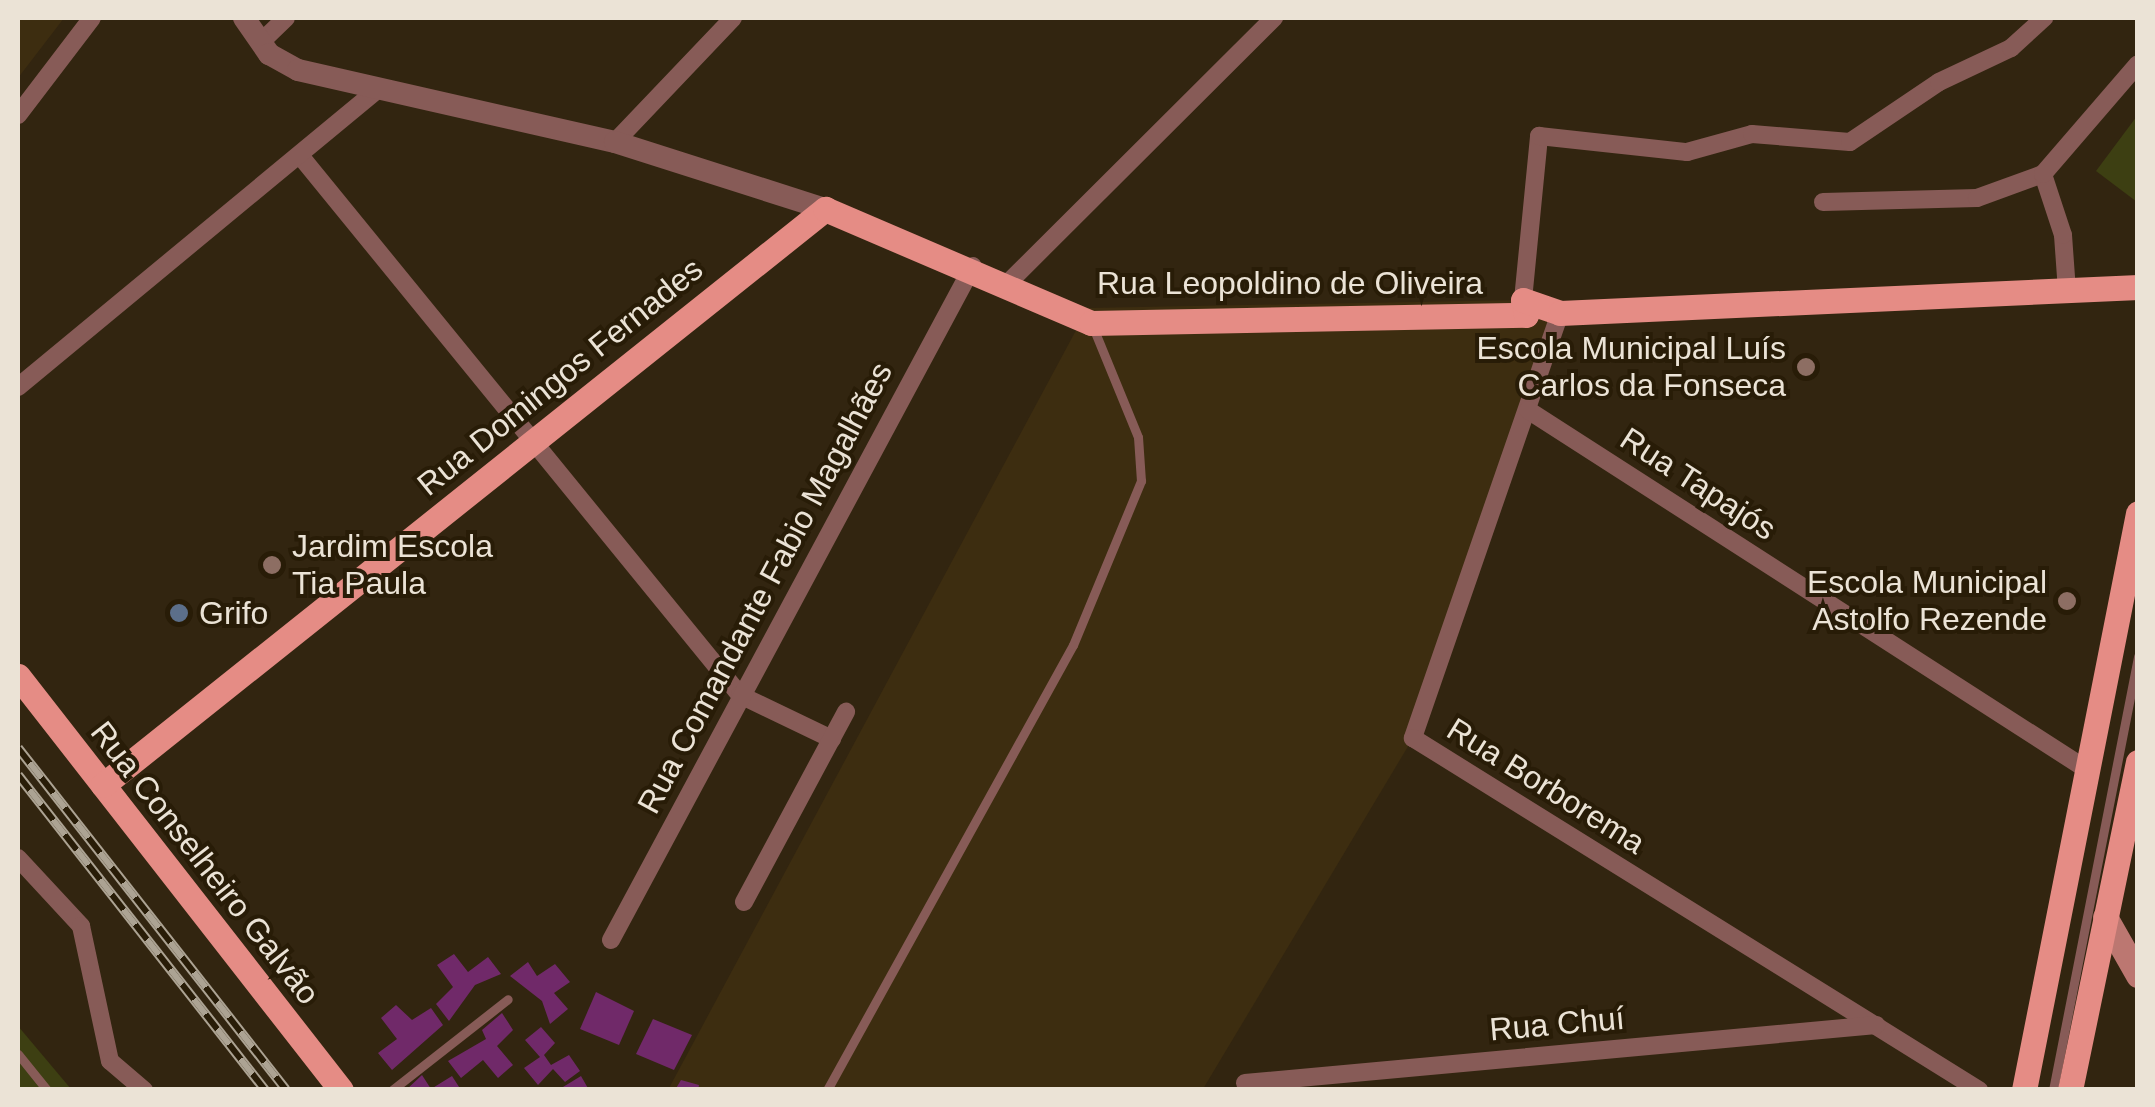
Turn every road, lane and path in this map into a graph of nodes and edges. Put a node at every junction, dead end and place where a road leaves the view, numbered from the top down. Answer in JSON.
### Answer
{"nodes":[{"id":1,"x":92,"y":18,"type":"edge"},
{"id":2,"x":244,"y":18,"type":"edge"},
{"id":3,"x":286,"y":18,"type":"edge"},
{"id":4,"x":733,"y":18,"type":"edge"},
{"id":5,"x":1274,"y":18,"type":"edge"},
{"id":6,"x":2044,"y":18,"type":"edge"},
{"id":7,"x":260,"y":43,"type":"junction"},
{"id":8,"x":2138,"y":64,"type":"edge"},
{"id":9,"x":378,"y":90,"type":"junction"},
{"id":10,"x":18,"y":115,"type":"edge"},
{"id":11,"x":615,"y":142,"type":"junction"},
{"id":12,"x":302,"y":158,"type":"junction"},
{"id":13,"x":2043,"y":174,"type":"junction"},
{"id":14,"x":1823,"y":202,"type":"dead end"},
{"id":15,"x":825,"y":209,"type":"junction"},
{"id":16,"x":974,"y":266,"type":"junction"},
{"id":17,"x":1010,"y":281,"type":"junction"},
{"id":18,"x":2138,"y":288,"type":"edge"},
{"id":19,"x":2067,"y":291,"type":"junction"},
{"id":20,"x":1522,"y":300,"type":"junction"},
{"id":21,"x":1560,"y":313,"type":"junction"},
{"id":22,"x":1091,"y":323,"type":"junction"},
{"id":23,"x":18,"y":387,"type":"edge"},
{"id":24,"x":1528,"y":410,"type":"junction"},
{"id":25,"x":534,"y":439,"type":"junction"},
{"id":26,"x":2138,"y":513,"type":"edge"},
{"id":27,"x":2138,"y":656,"type":"edge"},
{"id":28,"x":18,"y":676,"type":"edge"},
{"id":29,"x":740,"y":695,"type":"junction"},
{"id":30,"x":846,"y":712,"type":"dead end"},
{"id":31,"x":832,"y":740,"type":"junction"},
{"id":32,"x":2138,"y":762,"type":"edge"},
{"id":33,"x":2089,"y":771,"type":"junction"},
{"id":34,"x":103,"y":785,"type":"junction"},
{"id":35,"x":18,"y":858,"type":"edge"},
{"id":36,"x":744,"y":902,"type":"dead end"},
{"id":37,"x":2104,"y":918,"type":"junction"},
{"id":38,"x":611,"y":940,"type":"dead end"},
{"id":39,"x":2138,"y":975,"type":"edge"},
{"id":40,"x":508,"y":999,"type":"dead end"},
{"id":41,"x":1876,"y":1025,"type":"junction"},
{"id":42,"x":18,"y":1054,"type":"edge"},
{"id":43,"x":1244,"y":1083,"type":"dead end"},
{"id":44,"x":47,"y":1090,"type":"edge"},
{"id":45,"x":144,"y":1090,"type":"edge"},
{"id":46,"x":341,"y":1090,"type":"edge"},
{"id":47,"x":392,"y":1090,"type":"edge"},
{"id":48,"x":828,"y":1090,"type":"edge"},
{"id":49,"x":1979,"y":1090,"type":"edge"},
{"id":50,"x":2024,"y":1090,"type":"edge"},
{"id":51,"x":2053,"y":1090,"type":"edge"},
{"id":52,"x":2070,"y":1090,"type":"edge"}],
"edges":[{"from":1,"to":10,"type":"street"},
{"from":2,"to":7,"type":"street","name":"Rua Leopoldino de Oliveira"},
{"from":3,"to":7,"type":"street"},
{"from":4,"to":11,"type":"street"},
{"from":5,"to":17,"type":"street"},
{"from":6,"to":20,"type":"street"},
{"from":7,"to":9,"type":"street","name":"Rua Leopoldino de Oliveira"},
{"from":8,"to":13,"type":"street"},
{"from":9,"to":11,"type":"street","name":"Rua Leopoldino de Oliveira"},
{"from":9,"to":12,"type":"street"},
{"from":11,"to":15,"type":"street","name":"Rua Leopoldino de Oliveira"},
{"from":12,"to":23,"type":"street"},
{"from":12,"to":25,"type":"street"},
{"from":13,"to":14,"type":"street"},
{"from":13,"to":19,"type":"street"},
{"from":15,"to":16,"type":"main road","name":"Rua Leopoldino de Oliveira"},
{"from":15,"to":25,"type":"main road","name":"Rua Domingos Fernades"},
{"from":16,"to":17,"type":"main road","name":"Rua Leopoldino de Oliveira"},
{"from":16,"to":29,"type":"street","name":"Rua Comandante Fabio Magalhães"},
{"from":17,"to":22,"type":"main road","name":"Rua Leopoldino de Oliveira"},
{"from":18,"to":19,"type":"main road","name":"Rua Leopoldino de Oliveira"},
{"from":19,"to":21,"type":"main road","name":"Rua Leopoldino de Oliveira"},
{"from":20,"to":21,"type":"main road","name":"Rua Leopoldino de Oliveira"},
{"from":20,"to":22,"type":"main road","name":"Rua Leopoldino de Oliveira"},
{"from":21,"to":24,"type":"street","name":"Rua Borborema"},
{"from":22,"to":48,"type":"lane"},
{"from":24,"to":33,"type":"street","name":"Rua Tapajós"},
{"from":24,"to":41,"type":"street","name":"Rua Borborema"},
{"from":25,"to":29,"type":"street"},
{"from":25,"to":34,"type":"main road","name":"Rua Domingos Fernades"},
{"from":26,"to":33,"type":"main road"},
{"from":27,"to":51,"type":"lane"},
{"from":28,"to":34,"type":"main road","name":"Rua Conselheiro Galvão"},
{"from":29,"to":31,"type":"street"},
{"from":29,"to":38,"type":"street","name":"Rua Comandante Fabio Magalhães"},
{"from":30,"to":31,"type":"street"},
{"from":31,"to":36,"type":"street"},
{"from":32,"to":37,"type":"main road"},
{"from":33,"to":50,"type":"main road"},
{"from":34,"to":46,"type":"main road","name":"Rua Conselheiro Galvão"},
{"from":35,"to":45,"type":"street"},
{"from":37,"to":39,"type":"main road"},
{"from":37,"to":52,"type":"main road"},
{"from":40,"to":47,"type":"lane"},
{"from":41,"to":43,"type":"street","name":"Rua Chuí"},
{"from":41,"to":49,"type":"street","name":"Rua Borborema"},
{"from":42,"to":44,"type":"lane"}]}
